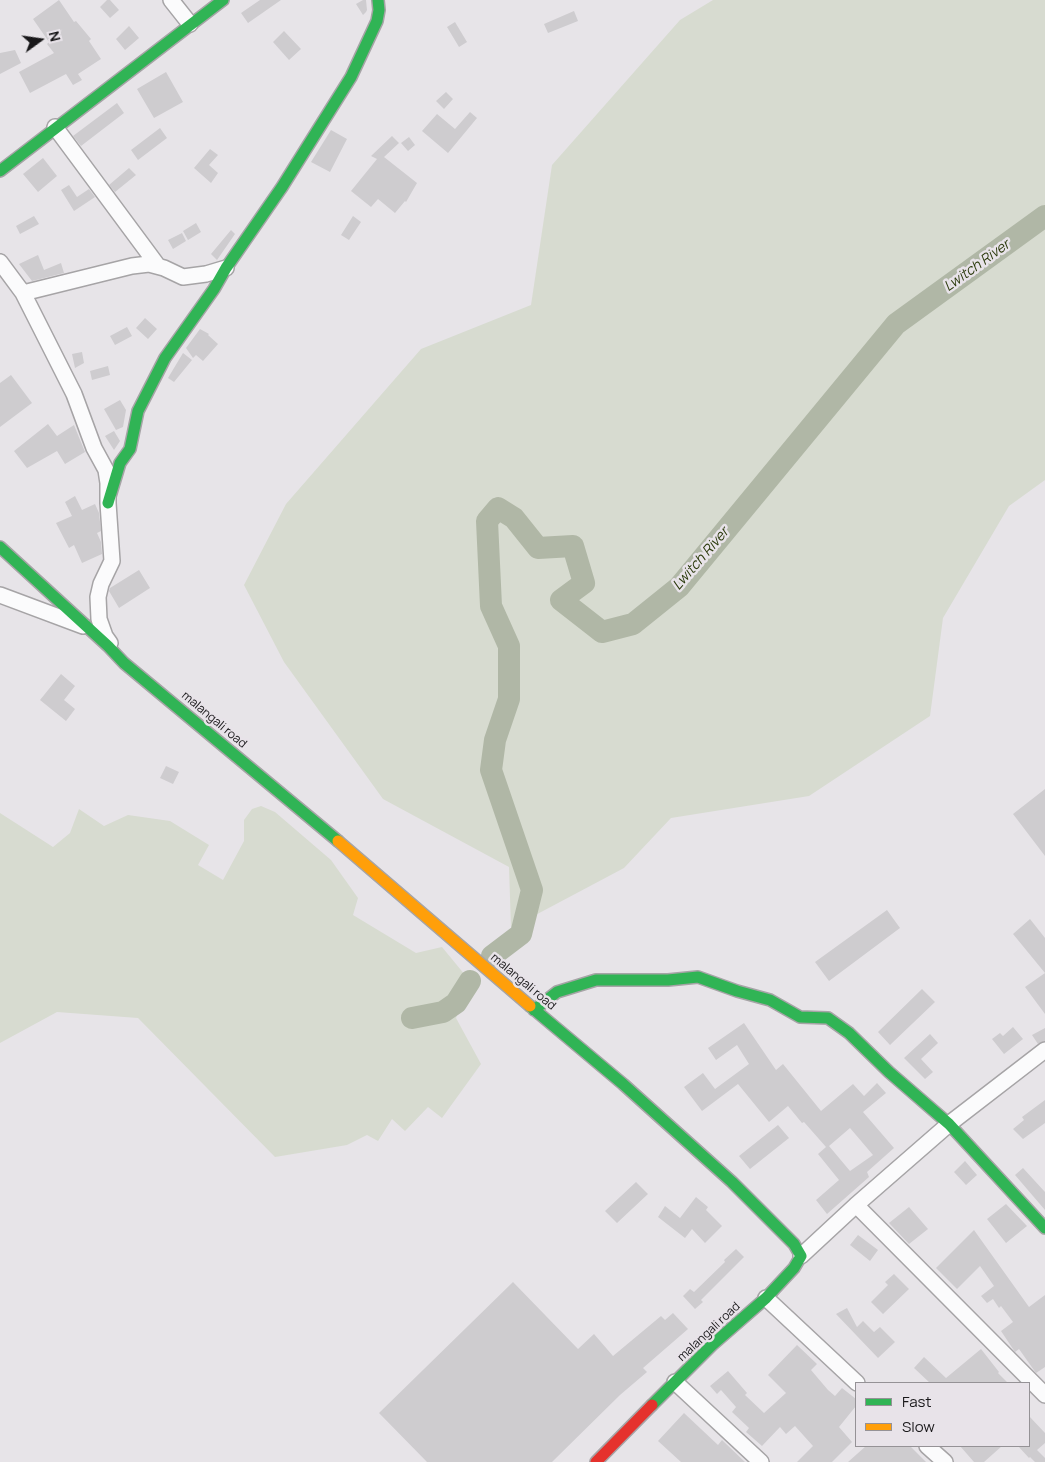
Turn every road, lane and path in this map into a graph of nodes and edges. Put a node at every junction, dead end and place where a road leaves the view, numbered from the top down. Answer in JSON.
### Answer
{"nodes":[{"id":1,"x":171,"y":0,"type":"edge"},
{"id":2,"x":223,"y":0,"type":"edge"},
{"id":3,"x":378,"y":0,"type":"edge"},
{"id":4,"x":190,"y":24,"type":"junction"},
{"id":5,"x":55,"y":127,"type":"junction"},
{"id":6,"x":0,"y":171,"type":"edge"},
{"id":7,"x":0,"y":262,"type":"edge"},
{"id":8,"x":158,"y":266,"type":"junction"},
{"id":9,"x":226,"y":268,"type":"junction"},
{"id":10,"x":23,"y":293,"type":"junction"},
{"id":11,"x":108,"y":503,"type":"junction"},
{"id":12,"x":0,"y":547,"type":"edge"},
{"id":13,"x":0,"y":595,"type":"edge"},
{"id":14,"x":89,"y":628,"type":"junction"},
{"id":15,"x":124,"y":663,"type":"junction"},
{"id":16,"x":534,"y":1010,"type":"junction"},
{"id":17,"x":1042,"y":1059,"type":"edge"},
{"id":18,"x":950,"y":1124,"type":"junction"},
{"id":19,"x":856,"y":1205,"type":"junction"},
{"id":20,"x":1045,"y":1228,"type":"edge"},
{"id":21,"x":801,"y":1256,"type":"junction"},
{"id":22,"x":766,"y":1298,"type":"junction"},
{"id":23,"x":675,"y":1382,"type":"junction"},
{"id":24,"x":856,"y":1382,"type":"edge"},
{"id":25,"x":1045,"y":1395,"type":"edge"},
{"id":26,"x":928,"y":1447,"type":"edge"},
{"id":27,"x":596,"y":1462,"type":"edge"},
{"id":28,"x":761,"y":1462,"type":"edge"},
{"id":29,"x":945,"y":1462,"type":"edge"}],
"edges":[{"from":1,"to":4,"type":"street"},
{"from":2,"to":4,"type":"street"},
{"from":3,"to":9,"type":"street"},
{"from":4,"to":5,"type":"street"},
{"from":5,"to":6,"type":"street"},
{"from":5,"to":8,"type":"street"},
{"from":7,"to":10,"type":"street"},
{"from":8,"to":9,"type":"street"},
{"from":8,"to":10,"type":"street"},
{"from":9,"to":11,"type":"street"},
{"from":10,"to":11,"type":"street"},
{"from":11,"to":15,"type":"street"},
{"from":12,"to":14,"type":"street","name":"malangali road"},
{"from":13,"to":14,"type":"street"},
{"from":14,"to":15,"type":"street","name":"malangali road"},
{"from":15,"to":16,"type":"street","name":"malangali road"},
{"from":16,"to":18,"type":"street"},
{"from":16,"to":21,"type":"street","name":"malangali road"},
{"from":17,"to":18,"type":"street"},
{"from":18,"to":19,"type":"street"},
{"from":18,"to":20,"type":"street"},
{"from":19,"to":21,"type":"street"},
{"from":19,"to":25,"type":"street"},
{"from":21,"to":22,"type":"street","name":"malangali road"},
{"from":22,"to":23,"type":"street","name":"malangali road"},
{"from":22,"to":24,"type":"street"},
{"from":23,"to":27,"type":"street","name":"malangali road"},
{"from":23,"to":28,"type":"street"},
{"from":26,"to":29,"type":"street"}]}
